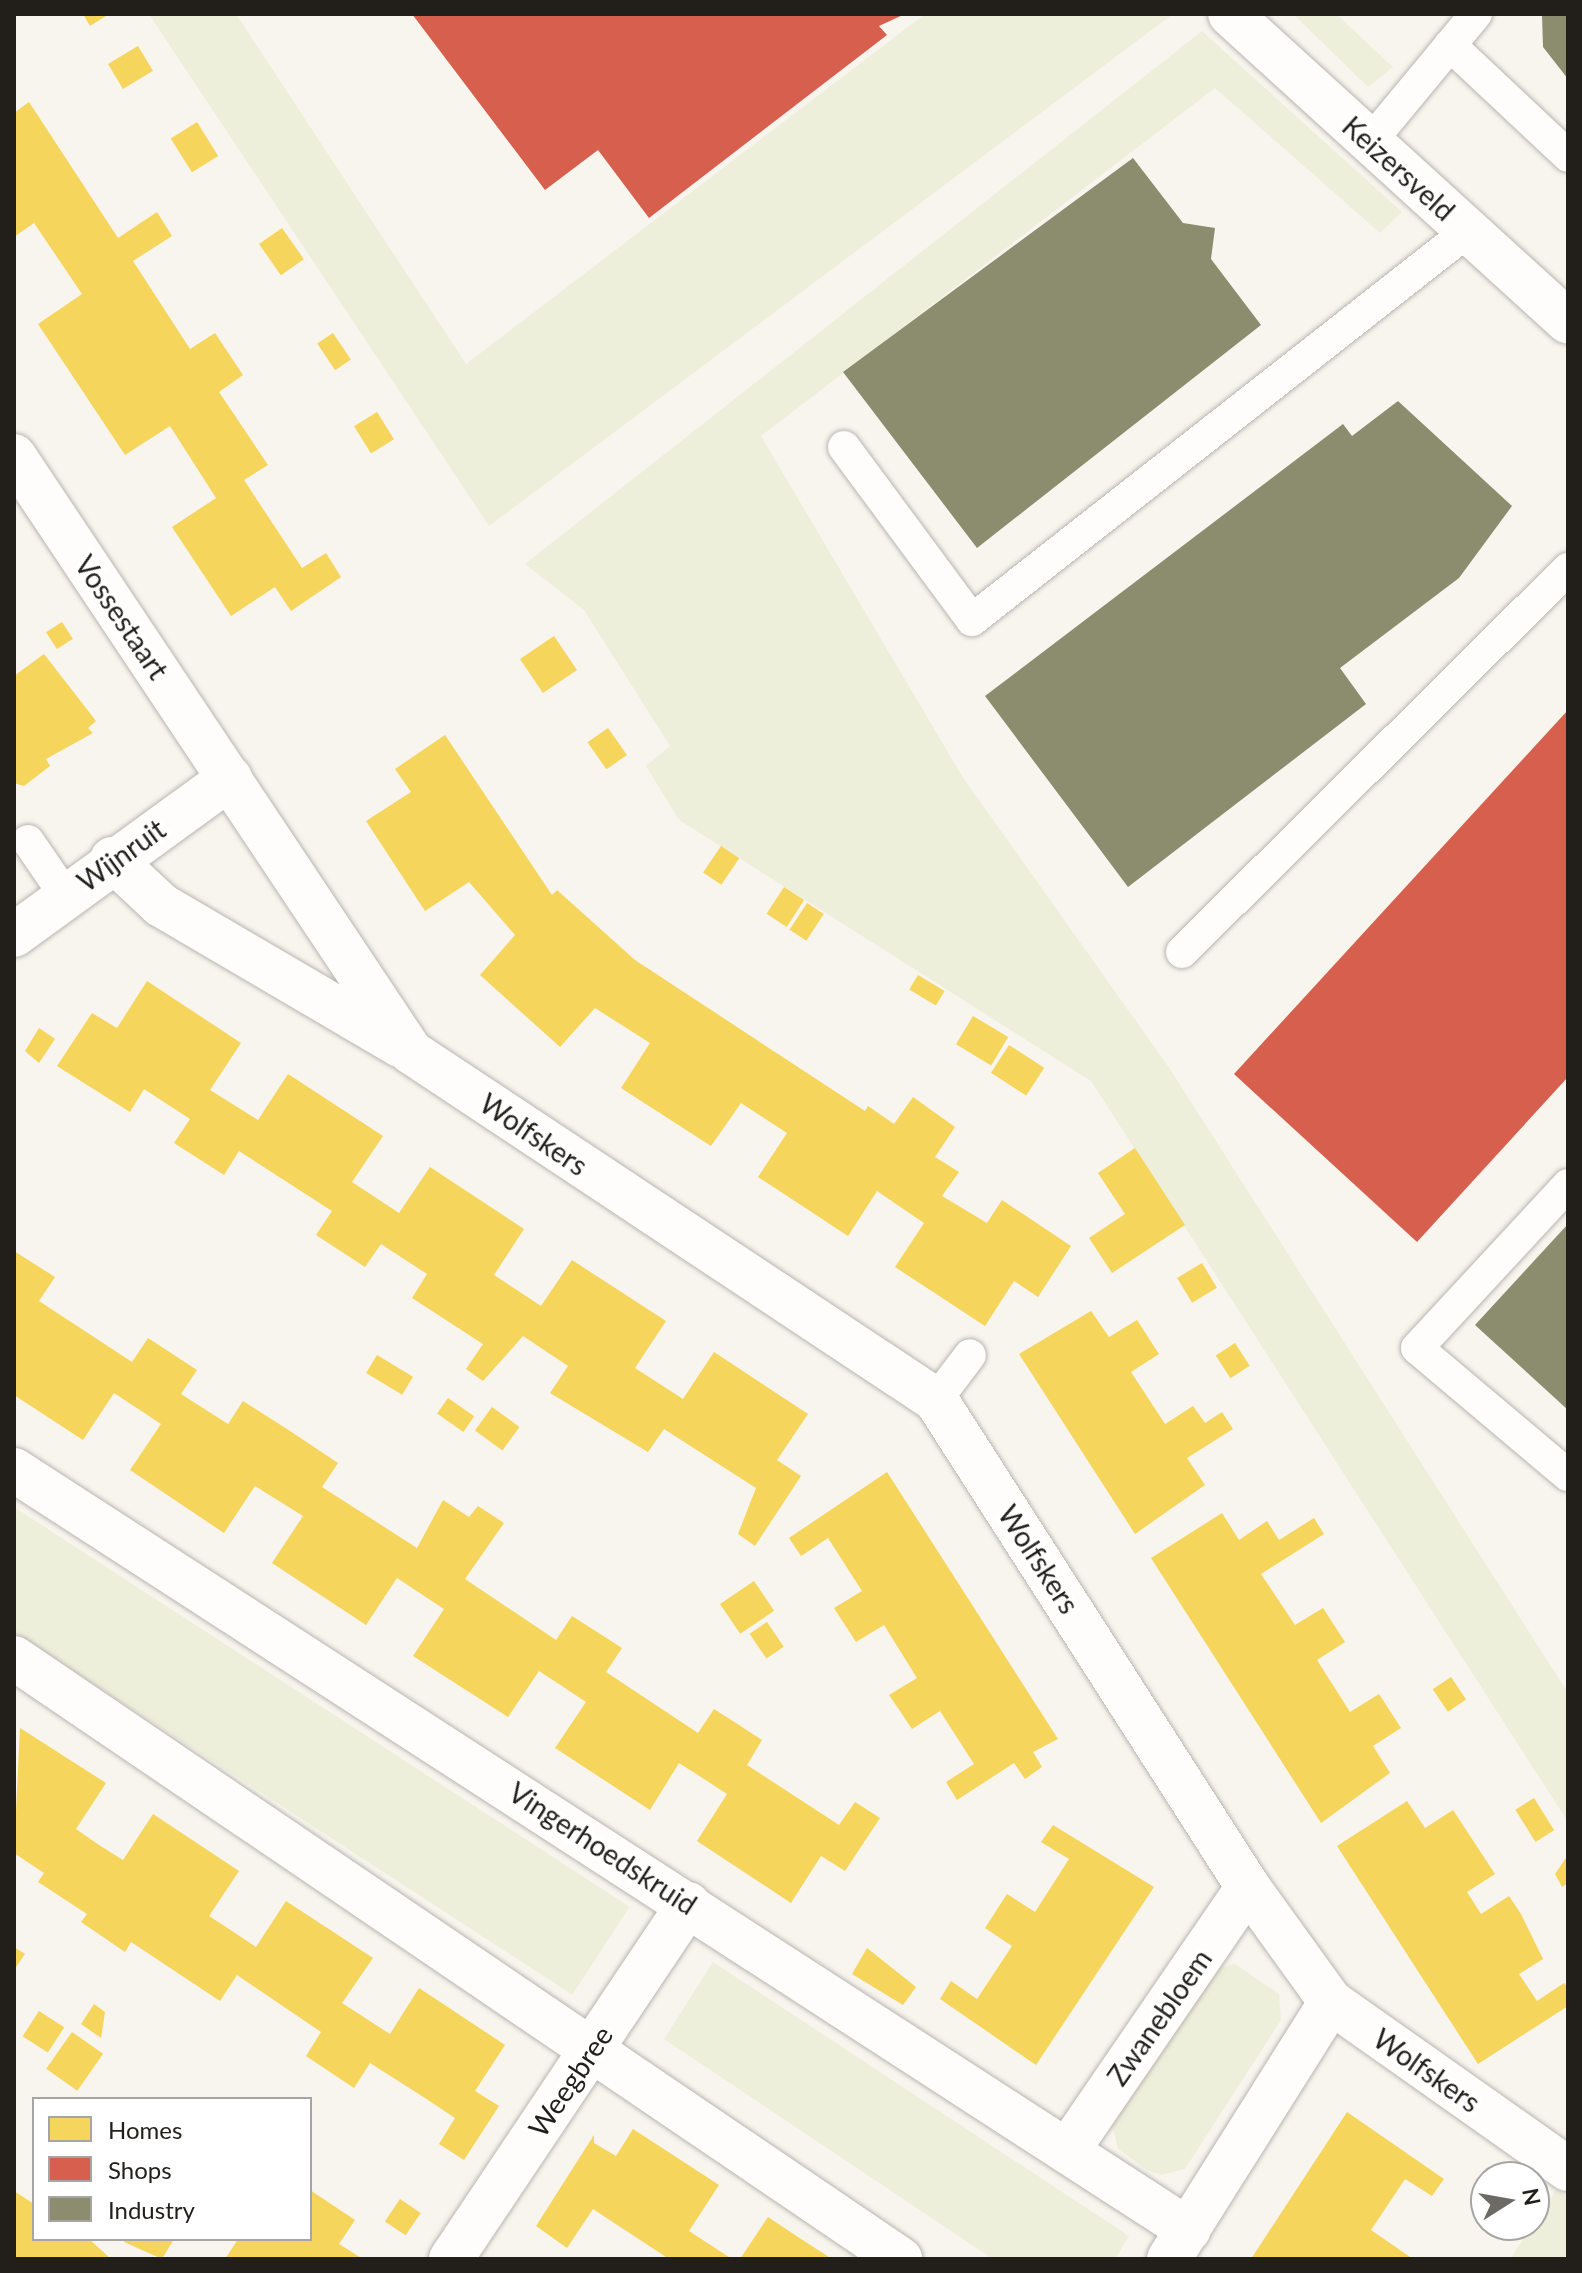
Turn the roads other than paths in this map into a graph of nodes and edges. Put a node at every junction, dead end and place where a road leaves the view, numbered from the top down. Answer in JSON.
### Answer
{"nodes":[{"id":1,"x":1230,"y":14,"type":"edge"},
{"id":2,"x":1476,"y":14,"type":"edge"},
{"id":3,"x":1450,"y":45,"type":"junction"},
{"id":4,"x":1370,"y":142,"type":"junction"},
{"id":5,"x":1568,"y":156,"type":"edge"},
{"id":6,"x":1468,"y":231,"type":"junction"},
{"id":7,"x":1568,"y":322,"type":"edge"},
{"id":8,"x":844,"y":447,"type":"dead end"},
{"id":9,"x":14,"y":456,"type":"edge"},
{"id":10,"x":1568,"y":569,"type":"edge"},
{"id":11,"x":230,"y":778,"type":"junction"},
{"id":12,"x":28,"y":841,"type":"dead end"},
{"id":13,"x":112,"y":859,"type":"junction"},
{"id":14,"x":65,"y":895,"type":"junction"},
{"id":15,"x":14,"y":935,"type":"edge"},
{"id":16,"x":1182,"y":952,"type":"dead end"},
{"id":17,"x":411,"y":1052,"type":"junction"},
{"id":18,"x":1568,"y":1185,"type":"edge"},
{"id":19,"x":970,"y":1355,"type":"dead end"},
{"id":20,"x":936,"y":1400,"type":"junction"},
{"id":21,"x":14,"y":1470,"type":"edge"},
{"id":22,"x":1568,"y":1475,"type":"edge"},
{"id":23,"x":14,"y":1658,"type":"edge"},
{"id":24,"x":1248,"y":1887,"type":"junction"},
{"id":25,"x":689,"y":1904,"type":"junction"},
{"id":26,"x":1331,"y":2002,"type":"junction"},
{"id":27,"x":589,"y":2052,"type":"junction"},
{"id":28,"x":1070,"y":2147,"type":"junction"},
{"id":29,"x":1568,"y":2169,"type":"edge"},
{"id":30,"x":1179,"y":2244,"type":"edge"},
{"id":31,"x":451,"y":2259,"type":"edge"},
{"id":32,"x":900,"y":2259,"type":"edge"}],
"edges":[{"from":1,"to":4,"type":"street","name":"Keizersveld"},
{"from":2,"to":3,"type":"lane"},
{"from":3,"to":4,"type":"lane"},
{"from":3,"to":5,"type":"lane"},
{"from":4,"to":6,"type":"street","name":"Keizersveld"},
{"from":6,"to":7,"type":"street","name":"Keizersveld"},
{"from":6,"to":8,"type":"lane"},
{"from":9,"to":11,"type":"street","name":"Vossestaart"},
{"from":10,"to":16,"type":"lane"},
{"from":11,"to":13,"type":"street","name":"Wijnruit"},
{"from":11,"to":17,"type":"street","name":"Wolfskers"},
{"from":12,"to":14,"type":"lane"},
{"from":13,"to":14,"type":"street","name":"Wijnruit"},
{"from":13,"to":17,"type":"street","name":"Wolfskers"},
{"from":14,"to":15,"type":"street","name":"Wijnruit"},
{"from":17,"to":20,"type":"street","name":"Wolfskers"},
{"from":18,"to":22,"type":"lane"},
{"from":19,"to":20,"type":"lane"},
{"from":20,"to":24,"type":"street","name":"Wolfskers"},
{"from":21,"to":25,"type":"street","name":"Vingerhoedskruid"},
{"from":23,"to":27,"type":"street"},
{"from":24,"to":26,"type":"street","name":"Wolfskers"},
{"from":24,"to":28,"type":"street","name":"Zwanebloem"},
{"from":25,"to":27,"type":"street","name":"Weegbree"},
{"from":25,"to":28,"type":"street","name":"Vingerhoedskruid"},
{"from":26,"to":29,"type":"street","name":"Wolfskers"},
{"from":26,"to":30,"type":"street"},
{"from":27,"to":31,"type":"street","name":"Weegbree"},
{"from":27,"to":32,"type":"street"},
{"from":28,"to":30,"type":"street","name":"Vingerhoedskruid"}]}
